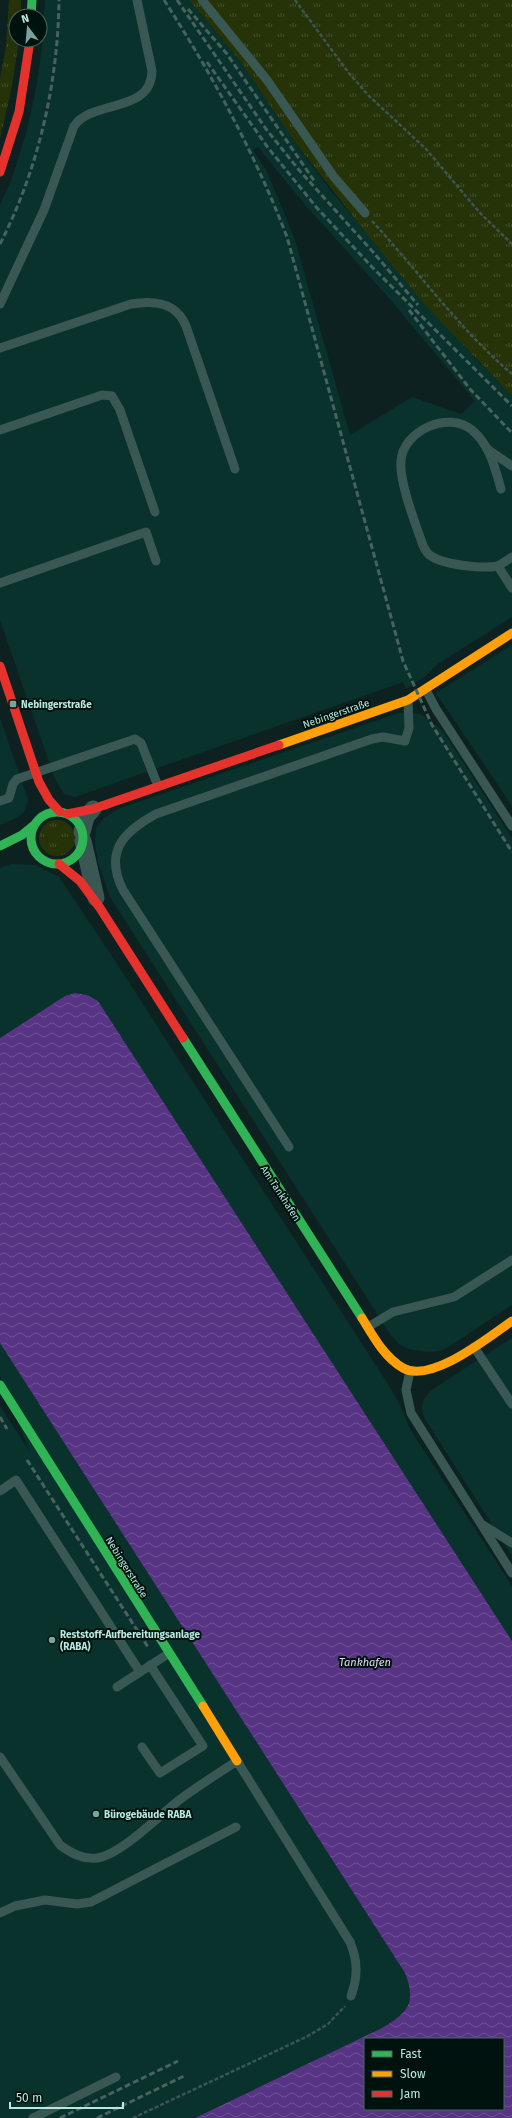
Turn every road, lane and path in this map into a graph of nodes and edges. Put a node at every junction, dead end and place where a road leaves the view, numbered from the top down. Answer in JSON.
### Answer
{"nodes":[{"id":1,"x":137,"y":0,"type":"edge"},
{"id":2,"x":202,"y":0,"type":"edge"},
{"id":3,"x":295,"y":0,"type":"edge"},
{"id":4,"x":29,"y":48,"type":"edge"},
{"id":5,"x":0,"y":172,"type":"edge"},
{"id":6,"x":365,"y":214,"type":"joint"},
{"id":7,"x":512,"y":244,"type":"edge"},
{"id":8,"x":0,"y":304,"type":"edge"},
{"id":9,"x":0,"y":348,"type":"edge"},
{"id":10,"x":512,"y":374,"type":"edge"},
{"id":11,"x":0,"y":430,"type":"edge"},
{"id":12,"x":487,"y":449,"type":"junction"},
{"id":13,"x":512,"y":466,"type":"edge"},
{"id":14,"x":235,"y":468,"type":"dead end"},
{"id":15,"x":501,"y":489,"type":"dead end"},
{"id":16,"x":154,"y":512,"type":"dead end"},
{"id":17,"x":512,"y":556,"type":"edge"},
{"id":18,"x":156,"y":560,"type":"dead end"},
{"id":19,"x":498,"y":566,"type":"junction"},
{"id":20,"x":0,"y":583,"type":"edge"},
{"id":21,"x":511,"y":583,"type":"edge"},
{"id":22,"x":512,"y":633,"type":"edge"},
{"id":23,"x":0,"y":666,"type":"edge"},
{"id":24,"x":426,"y":690,"type":"junction"},
{"id":25,"x":408,"y":700,"type":"junction"},
{"id":26,"x":36,"y":772,"type":"junction"},
{"id":27,"x":40,"y":782,"type":"junction"},
{"id":28,"x":158,"y":786,"type":"junction"},
{"id":29,"x":0,"y":801,"type":"edge"},
{"id":30,"x":93,"y":809,"type":"junction"},
{"id":31,"x":64,"y":813,"type":"junction"},
{"id":32,"x":40,"y":818,"type":"junction"},
{"id":33,"x":33,"y":826,"type":"junction"},
{"id":34,"x":512,"y":826,"type":"edge"},
{"id":35,"x":82,"y":837,"type":"junction"},
{"id":36,"x":0,"y":846,"type":"edge"},
{"id":37,"x":0,"y":850,"type":"edge"},
{"id":38,"x":36,"y":854,"type":"junction"},
{"id":39,"x":59,"y":864,"type":"junction"},
{"id":40,"x":100,"y":908,"type":"junction"},
{"id":41,"x":289,"y":1147,"type":"dead end"},
{"id":42,"x":512,"y":1260,"type":"edge"},
{"id":43,"x":512,"y":1321,"type":"edge"},
{"id":44,"x":368,"y":1327,"type":"junction"},
{"id":45,"x":474,"y":1346,"type":"junction"},
{"id":46,"x":410,"y":1371,"type":"junction"},
{"id":47,"x":0,"y":1385,"type":"edge"},
{"id":48,"x":512,"y":1404,"type":"edge"},
{"id":49,"x":0,"y":1491,"type":"edge"},
{"id":50,"x":480,"y":1523,"type":"junction"},
{"id":51,"x":512,"y":1544,"type":"edge"},
{"id":52,"x":512,"y":1573,"type":"edge"},
{"id":53,"x":168,"y":1654,"type":"junction"},
{"id":54,"x":150,"y":1665,"type":"junction"},
{"id":55,"x":140,"y":1672,"type":"junction"},
{"id":56,"x":117,"y":1687,"type":"dead end"},
{"id":57,"x":142,"y":1747,"type":"dead end"},
{"id":58,"x":0,"y":1756,"type":"edge"},
{"id":59,"x":237,"y":1761,"type":"junction"},
{"id":60,"x":236,"y":1827,"type":"dead end"},
{"id":61,"x":0,"y":1913,"type":"edge"},
{"id":62,"x":351,"y":1996,"type":"joint"},
{"id":63,"x":116,"y":2077,"type":"dead end"},
{"id":64,"x":33,"y":2118,"type":"edge"},
{"id":65,"x":133,"y":2118,"type":"edge"}],
"edges":[{"from":1,"to":8,"type":"lane"},
{"from":2,"to":6,"type":"lane"},
{"from":3,"to":7,"type":"path"},
{"from":4,"to":5,"type":"street"},
{"from":6,"to":10,"type":"path"},
{"from":9,"to":14,"type":"lane"},
{"from":11,"to":16,"type":"lane"},
{"from":12,"to":13,"type":"lane"},
{"from":12,"to":15,"type":"lane"},
{"from":12,"to":19,"type":"lane"},
{"from":17,"to":19,"type":"lane"},
{"from":18,"to":20,"type":"lane"},
{"from":19,"to":21,"type":"lane"},
{"from":22,"to":24,"type":"street","name":"Nebingerstraße"},
{"from":23,"to":26,"type":"street"},
{"from":24,"to":25,"type":"street","name":"Nebingerstraße"},
{"from":24,"to":34,"type":"lane"},
{"from":25,"to":28,"type":"street","name":"Nebingerstraße"},
{"from":25,"to":41,"type":"lane"},
{"from":26,"to":27,"type":"street"},
{"from":26,"to":28,"type":"lane"},
{"from":26,"to":29,"type":"lane"},
{"from":27,"to":31,"type":"street"},
{"from":27,"to":32,"type":"street"},
{"from":28,"to":30,"type":"street","name":"Nebingerstraße"},
{"from":30,"to":31,"type":"street","name":"Nebingerstraße"},
{"from":30,"to":35,"type":"street"},
{"from":31,"to":32,"type":"street"},
{"from":31,"to":35,"type":"street"},
{"from":32,"to":33,"type":"street"},
{"from":33,"to":36,"type":"street"},
{"from":33,"to":38,"type":"street"},
{"from":35,"to":39,"type":"street"},
{"from":35,"to":40,"type":"street","name":"Am Tankhafen"},
{"from":37,"to":38,"type":"street"},
{"from":38,"to":39,"type":"street"},
{"from":39,"to":40,"type":"street","name":"Am Tankhafen"},
{"from":40,"to":44,"type":"street","name":"Am Tankhafen"},
{"from":42,"to":44,"type":"lane"},
{"from":43,"to":45,"type":"street"},
{"from":44,"to":46,"type":"street","name":"Am Tankhafen"},
{"from":45,"to":46,"type":"street"},
{"from":45,"to":48,"type":"lane"},
{"from":46,"to":50,"type":"lane"},
{"from":47,"to":53,"type":"street","name":"Nebingerstraße"},
{"from":49,"to":55,"type":"lane"},
{"from":50,"to":51,"type":"lane"},
{"from":50,"to":52,"type":"lane"},
{"from":53,"to":54,"type":"lane"},
{"from":53,"to":59,"type":"street","name":"Nebingerstraße"},
{"from":54,"to":55,"type":"lane"},
{"from":54,"to":57,"type":"lane"},
{"from":55,"to":56,"type":"lane"},
{"from":58,"to":59,"type":"lane"},
{"from":59,"to":62,"type":"lane"},
{"from":60,"to":61,"type":"lane"},
{"from":62,"to":65,"type":"path"},
{"from":63,"to":64,"type":"lane"}]}
